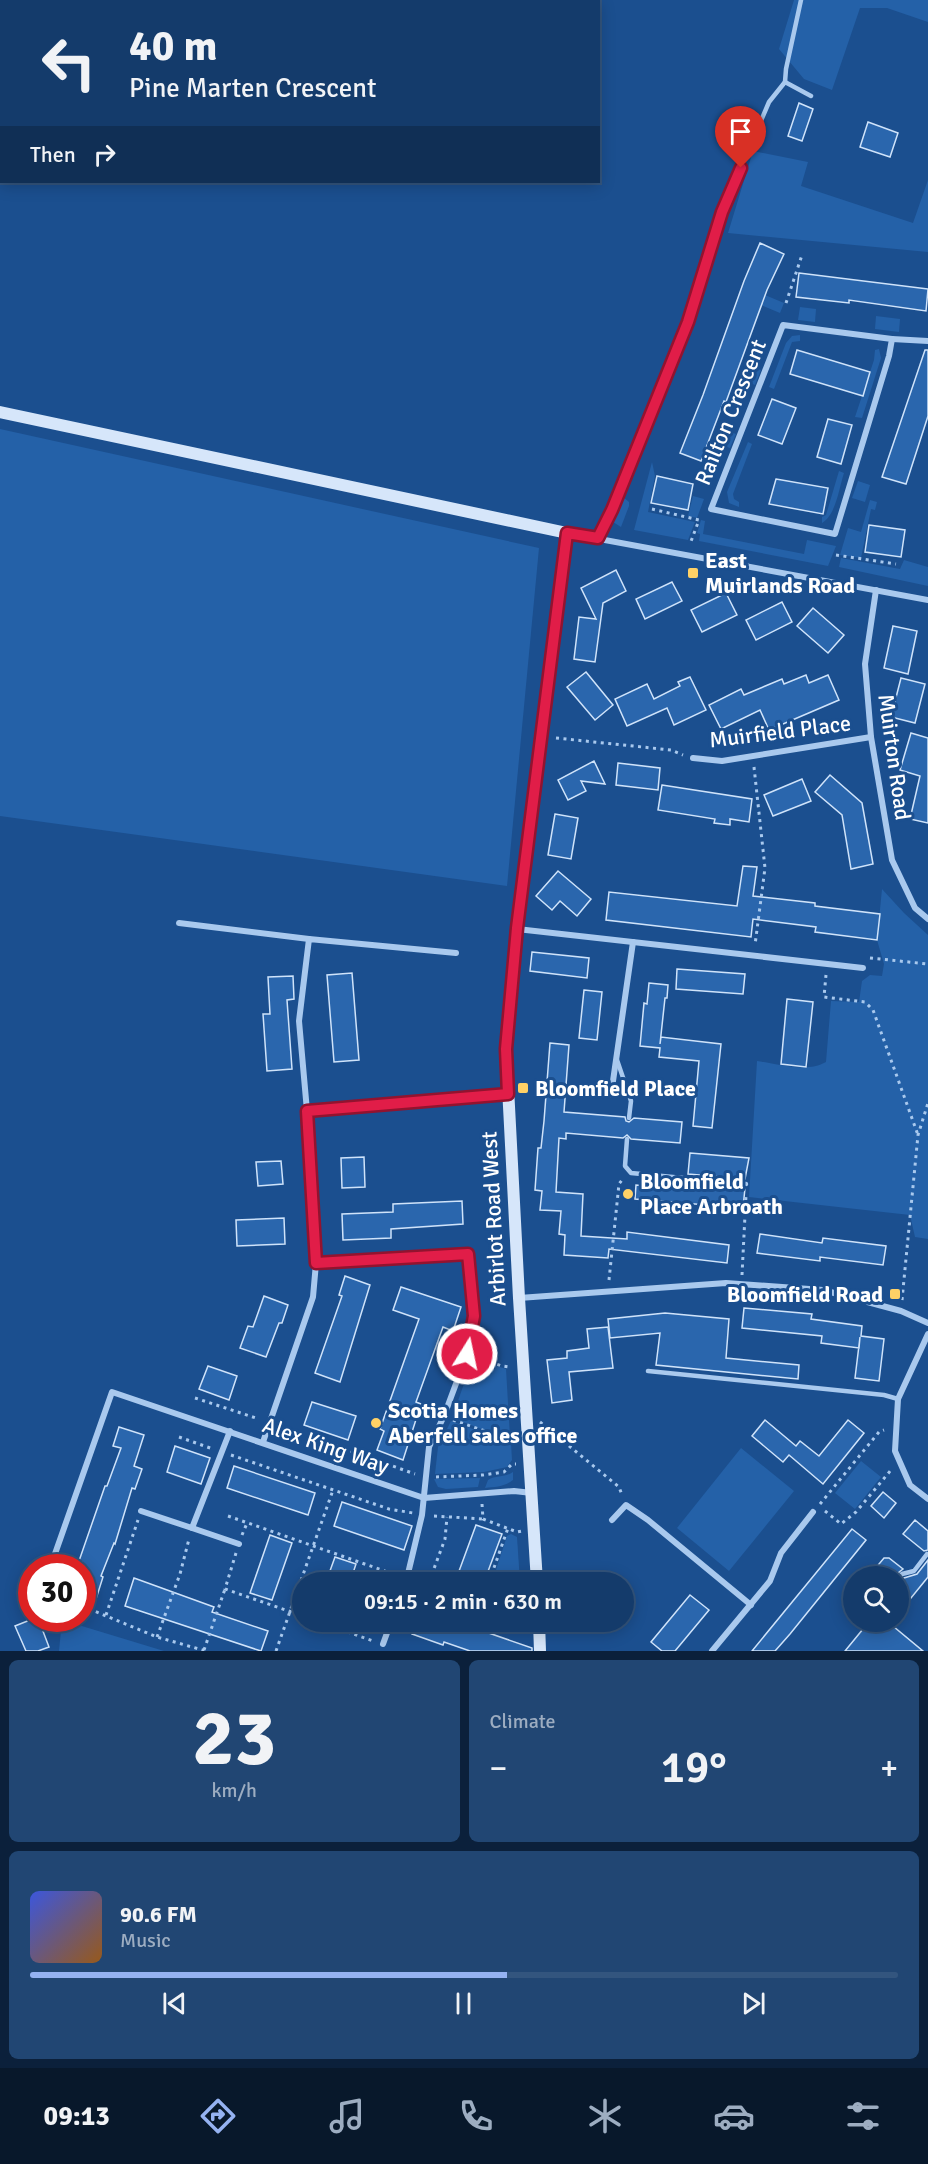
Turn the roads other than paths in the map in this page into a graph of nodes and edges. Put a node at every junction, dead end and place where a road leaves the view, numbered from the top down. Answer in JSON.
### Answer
{"nodes":[{"id":1,"x":801,"y":0,"type":"edge"},
{"id":2,"x":786,"y":82,"type":"junction"},
{"id":3,"x":811,"y":96,"type":"dead end"},
{"id":4,"x":892,"y":339,"type":"junction"},
{"id":5,"x":928,"y":341,"type":"edge"},
{"id":6,"x":0,"y":412,"type":"edge"},
{"id":7,"x":567,"y":533,"type":"junction"},
{"id":8,"x":598,"y":538,"type":"junction"},
{"id":9,"x":876,"y":590,"type":"junction"},
{"id":10,"x":928,"y":600,"type":"edge"},
{"id":11,"x":871,"y":737,"type":"junction"},
{"id":12,"x":693,"y":758,"type":"road end"},
{"id":13,"x":928,"y":919,"type":"edge"},
{"id":14,"x":179,"y":922,"type":"dead end"},
{"id":15,"x":517,"y":928,"type":"junction"},
{"id":16,"x":309,"y":939,"type":"junction"},
{"id":17,"x":633,"y":942,"type":"junction"},
{"id":18,"x":456,"y":953,"type":"dead end"},
{"id":19,"x":863,"y":968,"type":"road end"},
{"id":20,"x":617,"y":1060,"type":"junction"},
{"id":21,"x":508,"y":1094,"type":"junction"},
{"id":22,"x":611,"y":1095,"type":"dead end"},
{"id":23,"x":307,"y":1111,"type":"junction"},
{"id":24,"x":629,"y":1118,"type":"dead end"},
{"id":25,"x":627,"y":1139,"type":"dead end"},
{"id":26,"x":746,"y":1184,"type":"road end"},
{"id":27,"x":316,"y":1263,"type":"junction"},
{"id":28,"x":519,"y":1298,"type":"junction"},
{"id":29,"x":928,"y":1323,"type":"edge"},
{"id":30,"x":928,"y":1334,"type":"edge"},
{"id":31,"x":648,"y":1371,"type":"dead end"},
{"id":32,"x":898,"y":1399,"type":"junction"},
{"id":33,"x":230,"y":1431,"type":"junction"},
{"id":34,"x":263,"y":1442,"type":"junction"},
{"id":35,"x":532,"y":1494,"type":"junction"},
{"id":36,"x":424,"y":1498,"type":"junction"},
{"id":37,"x":928,"y":1498,"type":"edge"},
{"id":38,"x":141,"y":1511,"type":"road end"},
{"id":39,"x":813,"y":1512,"type":"road end"},
{"id":40,"x":612,"y":1520,"type":"dead end"},
{"id":41,"x":192,"y":1528,"type":"junction"},
{"id":42,"x":239,"y":1544,"type":"road end"},
{"id":43,"x":55,"y":1554,"type":"edge"},
{"id":44,"x":927,"y":1554,"type":"edge"},
{"id":45,"x":408,"y":1572,"type":"edge"},
{"id":46,"x":536,"y":1572,"type":"edge"},
{"id":47,"x":909,"y":1572,"type":"edge"},
{"id":48,"x":751,"y":1605,"type":"junction"},
{"id":49,"x":387,"y":1632,"type":"edge"},
{"id":50,"x":539,"y":1632,"type":"edge"},
{"id":51,"x":383,"y":1644,"type":"dead end"},
{"id":52,"x":540,"y":1651,"type":"edge"},
{"id":53,"x":712,"y":1651,"type":"edge"}],
"edges":[{"from":1,"to":2,"type":"lane"},
{"from":2,"to":3,"type":"lane"},
{"from":2,"to":8,"type":"lane"},
{"from":4,"to":4,"type":"street","name":"Railton Crescent"},
{"from":4,"to":5,"type":"street","name":"Railton Crescent"},
{"from":6,"to":7,"type":"main road"},
{"from":7,"to":8,"type":"street"},
{"from":7,"to":15,"type":"main road","name":"Arbirlot Road West"},
{"from":8,"to":9,"type":"street"},
{"from":9,"to":10,"type":"street"},
{"from":9,"to":11,"type":"street","name":"Muirton Road"},
{"from":11,"to":12,"type":"street","name":"Muirfield Place"},
{"from":11,"to":13,"type":"street","name":"Muirton Road"},
{"from":14,"to":16,"type":"street"},
{"from":15,"to":17,"type":"street"},
{"from":15,"to":21,"type":"main road","name":"Arbirlot Road West"},
{"from":16,"to":18,"type":"street"},
{"from":16,"to":23,"type":"street"},
{"from":17,"to":19,"type":"street"},
{"from":17,"to":20,"type":"street"},
{"from":20,"to":22,"type":"street"},
{"from":20,"to":24,"type":"lane"},
{"from":21,"to":23,"type":"lane"},
{"from":21,"to":28,"type":"main road","name":"Arbirlot Road West"},
{"from":23,"to":27,"type":"street"},
{"from":25,"to":26,"type":"lane"},
{"from":27,"to":34,"type":"street"},
{"from":27,"to":36,"type":"street"},
{"from":28,"to":29,"type":"street"},
{"from":28,"to":35,"type":"main road","name":"Arbirlot Road West"},
{"from":30,"to":32,"type":"street"},
{"from":31,"to":32,"type":"lane"},
{"from":32,"to":37,"type":"street"},
{"from":33,"to":34,"type":"street","name":"Alex King Way"},
{"from":33,"to":41,"type":"street"},
{"from":33,"to":43,"type":"street","name":"Alex King Way"},
{"from":34,"to":36,"type":"street","name":"Alex King Way"},
{"from":35,"to":36,"type":"street","name":"Alex King Way"},
{"from":35,"to":46,"type":"main road","name":"Arbirlot Road West"},
{"from":36,"to":45,"type":"street"},
{"from":38,"to":41,"type":"street"},
{"from":39,"to":48,"type":"street"},
{"from":40,"to":48,"type":"street"},
{"from":41,"to":42,"type":"street"},
{"from":44,"to":47,"type":"lane"},
{"from":48,"to":53,"type":"street"},
{"from":49,"to":51,"type":"street"},
{"from":50,"to":52,"type":"main road"}]}
